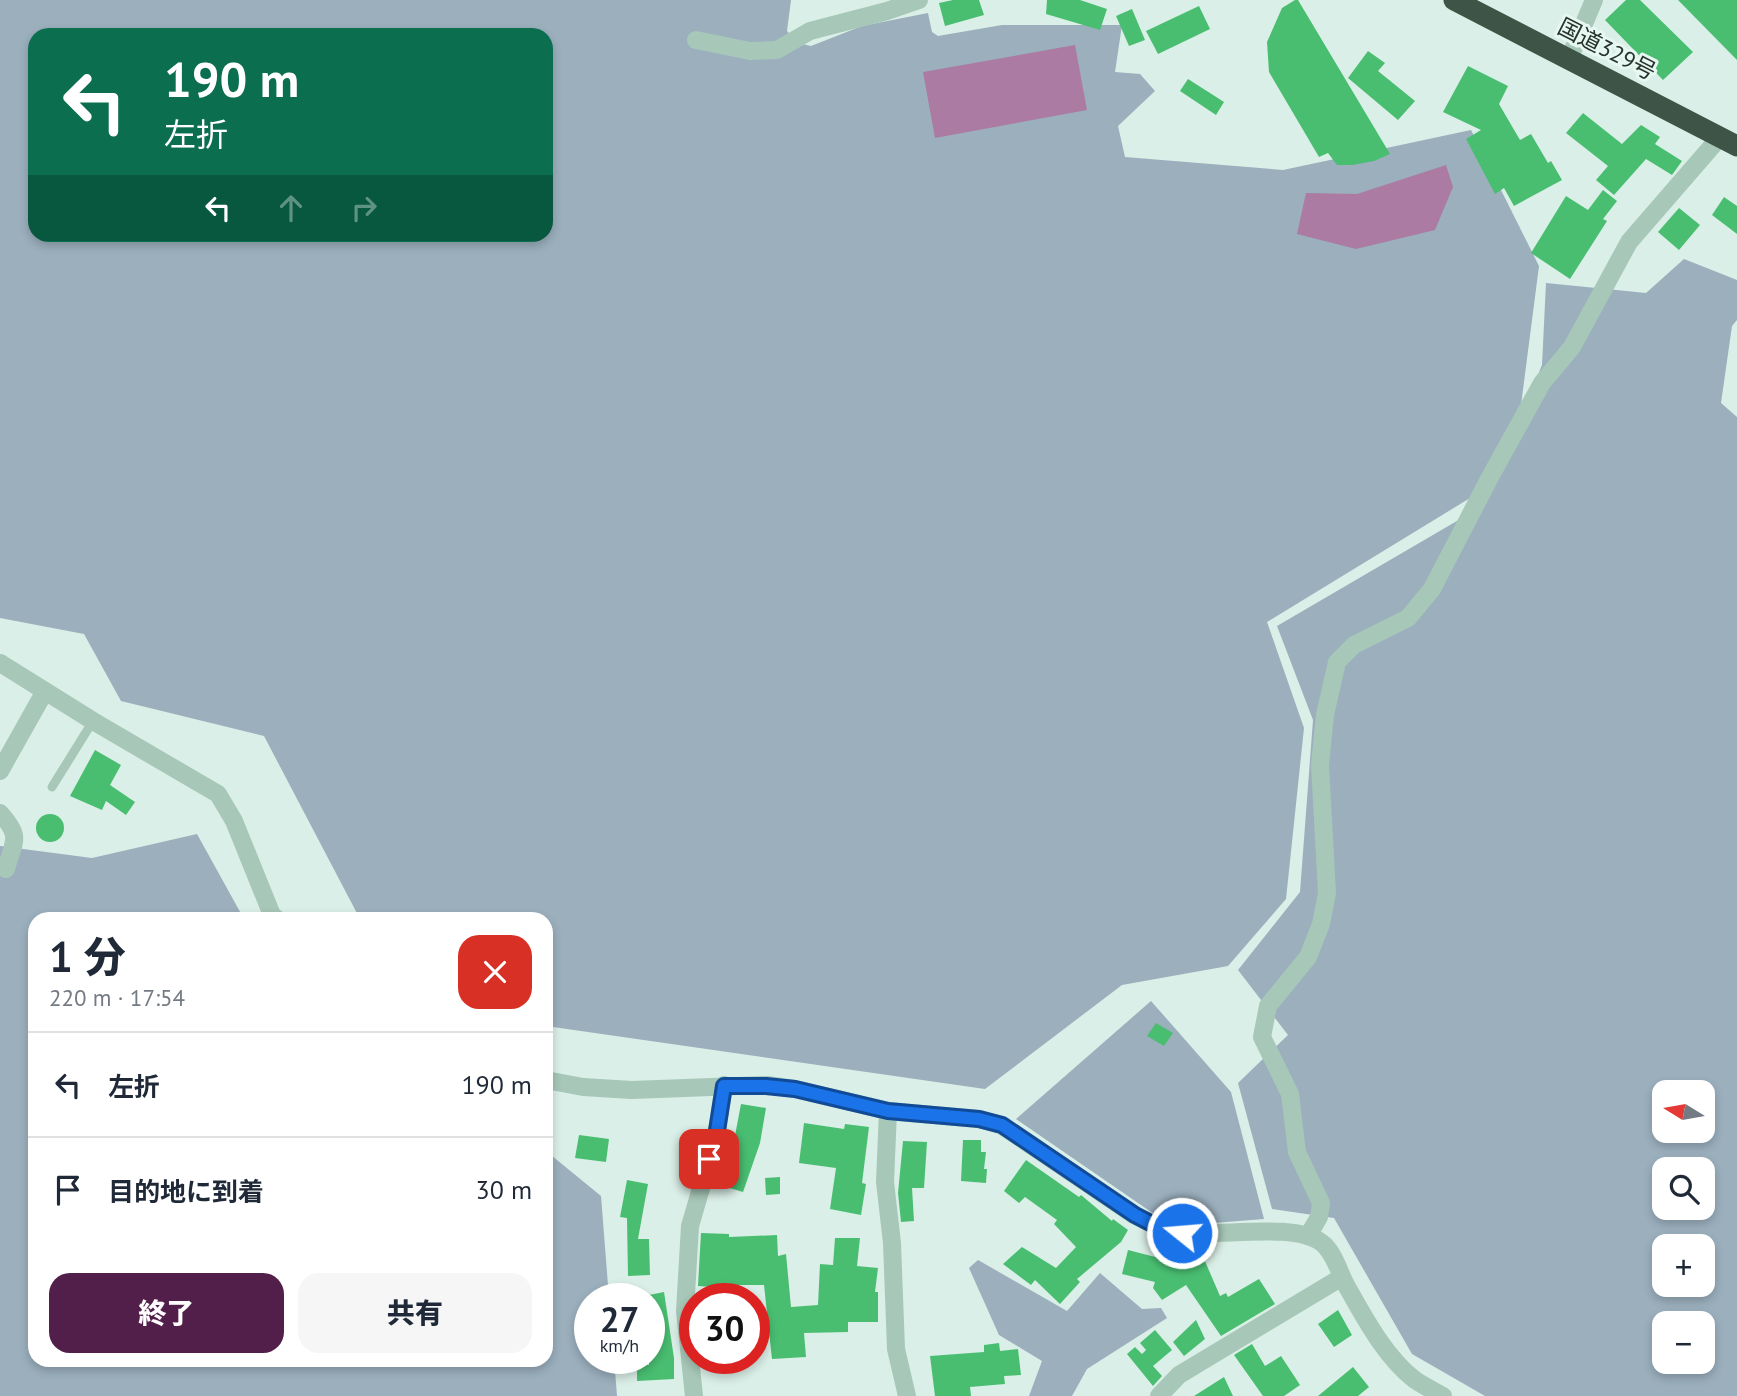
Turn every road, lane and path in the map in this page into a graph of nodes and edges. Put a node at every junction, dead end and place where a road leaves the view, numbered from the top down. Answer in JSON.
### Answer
{"nodes":[{"id":1,"x":919,"y":0,"type":"edge"},
{"id":2,"x":1454,"y":0,"type":"edge"},
{"id":3,"x":1594,"y":0,"type":"edge"},
{"id":4,"x":696,"y":40,"type":"dead end"},
{"id":5,"x":1569,"y":60,"type":"junction"},
{"id":6,"x":1729,"y":141,"type":"edge"},
{"id":7,"x":0,"y":663,"type":"edge"},
{"id":8,"x":45,"y":691,"type":"junction"},
{"id":9,"x":93,"y":721,"type":"junction"},
{"id":10,"x":0,"y":771,"type":"edge"},
{"id":11,"x":52,"y":787,"type":"dead end"},
{"id":12,"x":0,"y":813,"type":"edge"},
{"id":13,"x":6,"y":869,"type":"dead end"},
{"id":14,"x":271,"y":912,"type":"edge"},
{"id":15,"x":553,"y":1081,"type":"edge"},
{"id":16,"x":724,"y":1086,"type":"junction"},
{"id":17,"x":888,"y":1111,"type":"junction"},
{"id":18,"x":1308,"y":1236,"type":"junction"},
{"id":19,"x":1342,"y":1277,"type":"junction"},
{"id":20,"x":694,"y":1396,"type":"edge"},
{"id":21,"x":907,"y":1396,"type":"edge"},
{"id":22,"x":1159,"y":1396,"type":"edge"},
{"id":23,"x":1443,"y":1396,"type":"edge"}],
"edges":[{"from":1,"to":4,"type":"street"},
{"from":2,"to":5,"type":"highway","name":"国道329号"},
{"from":3,"to":5,"type":"street"},
{"from":5,"to":6,"type":"highway","name":"国道329号"},
{"from":6,"to":18,"type":"street"},
{"from":7,"to":8,"type":"street"},
{"from":8,"to":9,"type":"street"},
{"from":8,"to":10,"type":"street"},
{"from":9,"to":11,"type":"lane"},
{"from":9,"to":14,"type":"street"},
{"from":12,"to":13,"type":"street"},
{"from":15,"to":16,"type":"street"},
{"from":16,"to":17,"type":"street"},
{"from":16,"to":20,"type":"street"},
{"from":17,"to":18,"type":"street"},
{"from":17,"to":21,"type":"street"},
{"from":18,"to":19,"type":"street"},
{"from":19,"to":22,"type":"street"},
{"from":19,"to":23,"type":"street"}]}
